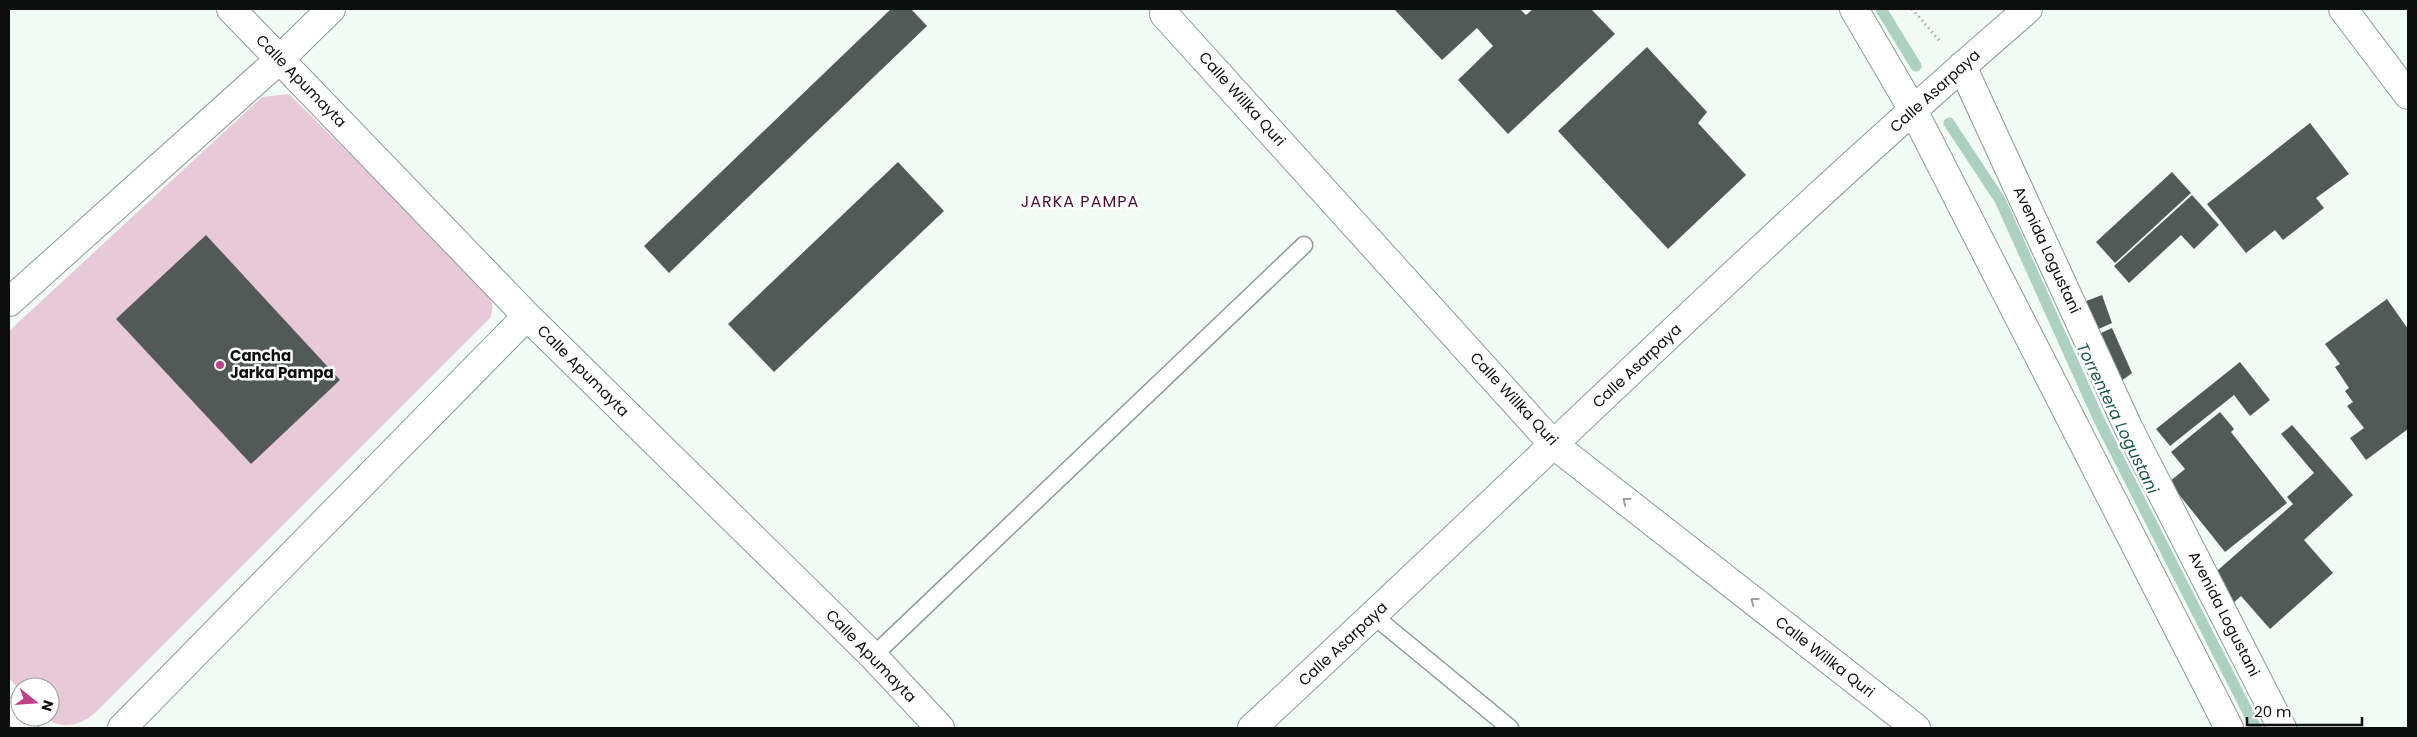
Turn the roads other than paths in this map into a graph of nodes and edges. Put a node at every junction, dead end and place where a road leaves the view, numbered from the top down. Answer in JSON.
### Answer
{"nodes":[{"id":1,"x":231,"y":9,"type":"edge"},
{"id":2,"x":331,"y":9,"type":"edge"},
{"id":3,"x":1854,"y":9,"type":"edge"},
{"id":4,"x":2028,"y":9,"type":"edge"},
{"id":5,"x":2343,"y":9,"type":"edge"},
{"id":6,"x":1164,"y":14,"type":"dead end"},
{"id":7,"x":280,"y":59,"type":"junction"},
{"id":8,"x":1962,"y":66,"type":"junction"},
{"id":9,"x":2408,"y":95,"type":"edge"},
{"id":10,"x":1913,"y":110,"type":"junction"},
{"id":11,"x":1304,"y":246,"type":"dead end"},
{"id":12,"x":9,"y":302,"type":"edge"},
{"id":13,"x":527,"y":316,"type":"junction"},
{"id":14,"x":1553,"y":444,"type":"junction"},
{"id":15,"x":1374,"y":616,"type":"junction"},
{"id":16,"x":873,"y":656,"type":"junction"},
{"id":17,"x":9,"y":712,"type":"edge"},
{"id":18,"x":24,"y":728,"type":"edge"},
{"id":19,"x":122,"y":728,"type":"edge"},
{"id":20,"x":940,"y":728,"type":"edge"},
{"id":21,"x":1252,"y":728,"type":"edge"},
{"id":22,"x":1510,"y":728,"type":"edge"},
{"id":23,"x":1916,"y":728,"type":"edge"},
{"id":24,"x":2229,"y":728,"type":"edge"},
{"id":25,"x":2282,"y":728,"type":"edge"}],
"edges":[{"from":1,"to":7,"type":"street","name":"Calle Apumayta"},
{"from":2,"to":7,"type":"street"},
{"from":3,"to":10,"type":"street"},
{"from":4,"to":8,"type":"street","name":"Calle Asarpaya"},
{"from":5,"to":9,"type":"street"},
{"from":6,"to":14,"type":"street","name":"Calle Willka Quri"},
{"from":7,"to":12,"type":"street"},
{"from":7,"to":13,"type":"street","name":"Calle Apumayta"},
{"from":8,"to":10,"type":"street","name":"Calle Asarpaya"},
{"from":8,"to":25,"type":"street","name":"Avenida Logustani"},
{"from":10,"to":14,"type":"street","name":"Calle Asarpaya"},
{"from":10,"to":24,"type":"street"},
{"from":11,"to":16,"type":"lane"},
{"from":13,"to":16,"type":"street","name":"Calle Apumayta"},
{"from":13,"to":19,"type":"street"},
{"from":14,"to":15,"type":"street","name":"Calle Asarpaya"},
{"from":23,"to":14,"type":"street","name":"Calle Willka Quri","one_way":true},
{"from":15,"to":21,"type":"street","name":"Calle Asarpaya"},
{"from":15,"to":22,"type":"lane"},
{"from":16,"to":20,"type":"street","name":"Calle Apumayta"},
{"from":17,"to":18,"type":"street"}]}
